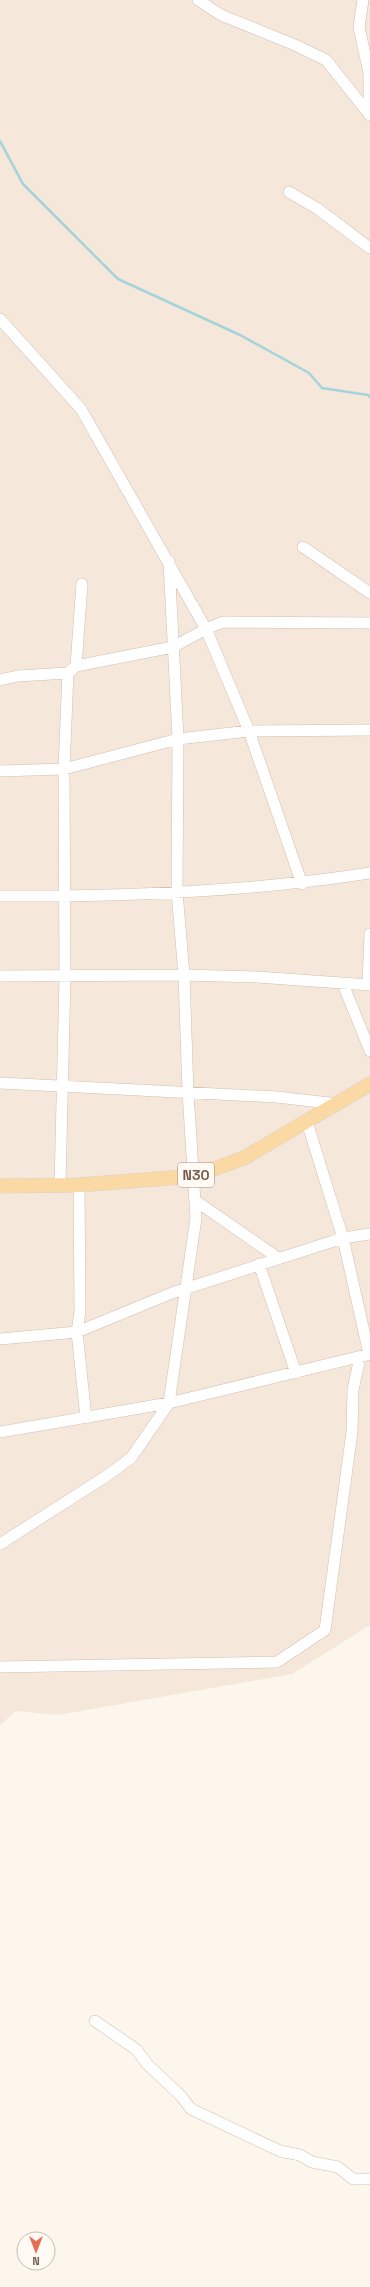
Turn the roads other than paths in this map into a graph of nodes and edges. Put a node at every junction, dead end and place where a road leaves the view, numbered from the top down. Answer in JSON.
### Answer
{"nodes":[{"id":1,"x":198,"y":0,"type":"edge"},
{"id":2,"x":363,"y":0,"type":"edge"},
{"id":3,"x":366,"y":47,"type":"edge"},
{"id":4,"x":369,"y":113,"type":"edge"},
{"id":5,"x":289,"y":192,"type":"dead end"},
{"id":6,"x":370,"y":248,"type":"edge"},
{"id":7,"x":0,"y":319,"type":"edge"},
{"id":8,"x":303,"y":547,"type":"dead end"},
{"id":9,"x":169,"y":562,"type":"junction"},
{"id":10,"x":82,"y":584,"type":"dead end"},
{"id":11,"x":370,"y":593,"type":"edge"},
{"id":12,"x":370,"y":623,"type":"edge"},
{"id":13,"x":206,"y":628,"type":"junction"},
{"id":14,"x":173,"y":647,"type":"junction"},
{"id":15,"x":72,"y":669,"type":"junction"},
{"id":16,"x":0,"y":680,"type":"edge"},
{"id":17,"x":370,"y":730,"type":"edge"},
{"id":18,"x":249,"y":731,"type":"junction"},
{"id":19,"x":178,"y":739,"type":"junction"},
{"id":20,"x":64,"y":769,"type":"junction"},
{"id":21,"x":0,"y":771,"type":"edge"},
{"id":22,"x":370,"y":873,"type":"edge"},
{"id":23,"x":302,"y":884,"type":"junction"},
{"id":24,"x":177,"y":892,"type":"junction"},
{"id":25,"x":0,"y":896,"type":"edge"},
{"id":26,"x":64,"y":896,"type":"junction"},
{"id":27,"x":370,"y":934,"type":"edge"},
{"id":28,"x":184,"y":975,"type":"junction"},
{"id":29,"x":0,"y":976,"type":"edge"},
{"id":30,"x":66,"y":977,"type":"junction"},
{"id":31,"x":343,"y":984,"type":"junction"},
{"id":32,"x":369,"y":984,"type":"edge"},
{"id":33,"x":370,"y":1051,"type":"edge"},
{"id":34,"x":0,"y":1083,"type":"edge"},
{"id":35,"x":370,"y":1084,"type":"edge"},
{"id":36,"x":63,"y":1086,"type":"junction"},
{"id":37,"x":188,"y":1092,"type":"junction"},
{"id":38,"x":338,"y":1104,"type":"junction"},
{"id":39,"x":307,"y":1122,"type":"junction"},
{"id":40,"x":194,"y":1176,"type":"junction"},
{"id":41,"x":60,"y":1185,"type":"junction"},
{"id":42,"x":79,"y":1185,"type":"junction"},
{"id":43,"x":0,"y":1186,"type":"edge"},
{"id":44,"x":196,"y":1201,"type":"junction"},
{"id":45,"x":370,"y":1234,"type":"edge"},
{"id":46,"x":343,"y":1238,"type":"junction"},
{"id":47,"x":278,"y":1258,"type":"junction"},
{"id":48,"x":259,"y":1264,"type":"junction"},
{"id":49,"x":186,"y":1288,"type":"junction"},
{"id":50,"x":77,"y":1332,"type":"junction"},
{"id":51,"x":0,"y":1339,"type":"edge"},
{"id":52,"x":366,"y":1355,"type":"edge"},
{"id":53,"x":296,"y":1373,"type":"junction"},
{"id":54,"x":169,"y":1403,"type":"junction"},
{"id":55,"x":86,"y":1418,"type":"junction"},
{"id":56,"x":0,"y":1432,"type":"edge"},
{"id":57,"x":0,"y":1544,"type":"edge"},
{"id":58,"x":0,"y":1668,"type":"edge"},
{"id":59,"x":95,"y":2020,"type":"dead end"},
{"id":60,"x":370,"y":2179,"type":"edge"}],
"edges":[{"from":1,"to":4,"type":"street"},
{"from":2,"to":3,"type":"street"},
{"from":3,"to":4,"type":"street"},
{"from":5,"to":6,"type":"street"},
{"from":7,"to":9,"type":"street"},
{"from":8,"to":11,"type":"street"},
{"from":9,"to":13,"type":"street"},
{"from":9,"to":14,"type":"street"},
{"from":10,"to":15,"type":"street"},
{"from":12,"to":13,"type":"street"},
{"from":13,"to":14,"type":"street"},
{"from":13,"to":18,"type":"street"},
{"from":14,"to":15,"type":"street"},
{"from":14,"to":19,"type":"street"},
{"from":15,"to":16,"type":"street"},
{"from":15,"to":20,"type":"street"},
{"from":17,"to":18,"type":"street"},
{"from":18,"to":19,"type":"street"},
{"from":18,"to":23,"type":"street"},
{"from":19,"to":20,"type":"street"},
{"from":19,"to":24,"type":"street"},
{"from":20,"to":21,"type":"street"},
{"from":20,"to":26,"type":"street"},
{"from":22,"to":23,"type":"street"},
{"from":23,"to":24,"type":"street"},
{"from":24,"to":26,"type":"street"},
{"from":24,"to":28,"type":"street"},
{"from":25,"to":26,"type":"street"},
{"from":26,"to":30,"type":"street"},
{"from":27,"to":32,"type":"street"},
{"from":28,"to":30,"type":"street"},
{"from":28,"to":31,"type":"street"},
{"from":28,"to":37,"type":"street"},
{"from":29,"to":30,"type":"street"},
{"from":30,"to":36,"type":"street"},
{"from":31,"to":32,"type":"street"},
{"from":31,"to":33,"type":"street"},
{"from":34,"to":36,"type":"street"},
{"from":35,"to":38,"type":"main road","number":"N30"},
{"from":36,"to":37,"type":"street"},
{"from":36,"to":41,"type":"street"},
{"from":37,"to":38,"type":"street"},
{"from":37,"to":40,"type":"street"},
{"from":38,"to":39,"type":"main road","number":"N30"},
{"from":39,"to":40,"type":"main road","number":"N30"},
{"from":39,"to":46,"type":"street"},
{"from":40,"to":42,"type":"main road","number":"N30"},
{"from":40,"to":44,"type":"street"},
{"from":41,"to":42,"type":"main road","number":"N30"},
{"from":41,"to":43,"type":"main road","number":"N30"},
{"from":42,"to":50,"type":"street"},
{"from":44,"to":47,"type":"street"},
{"from":44,"to":49,"type":"street"},
{"from":45,"to":46,"type":"street"},
{"from":46,"to":47,"type":"street"},
{"from":46,"to":52,"type":"street"},
{"from":47,"to":48,"type":"street"},
{"from":48,"to":49,"type":"street"},
{"from":48,"to":53,"type":"street"},
{"from":49,"to":50,"type":"street"},
{"from":49,"to":54,"type":"street"},
{"from":50,"to":51,"type":"street"},
{"from":50,"to":55,"type":"street"},
{"from":52,"to":53,"type":"street"},
{"from":52,"to":58,"type":"street"},
{"from":53,"to":54,"type":"street"},
{"from":54,"to":55,"type":"street"},
{"from":54,"to":57,"type":"street"},
{"from":55,"to":56,"type":"street"},
{"from":59,"to":60,"type":"street"}]}
